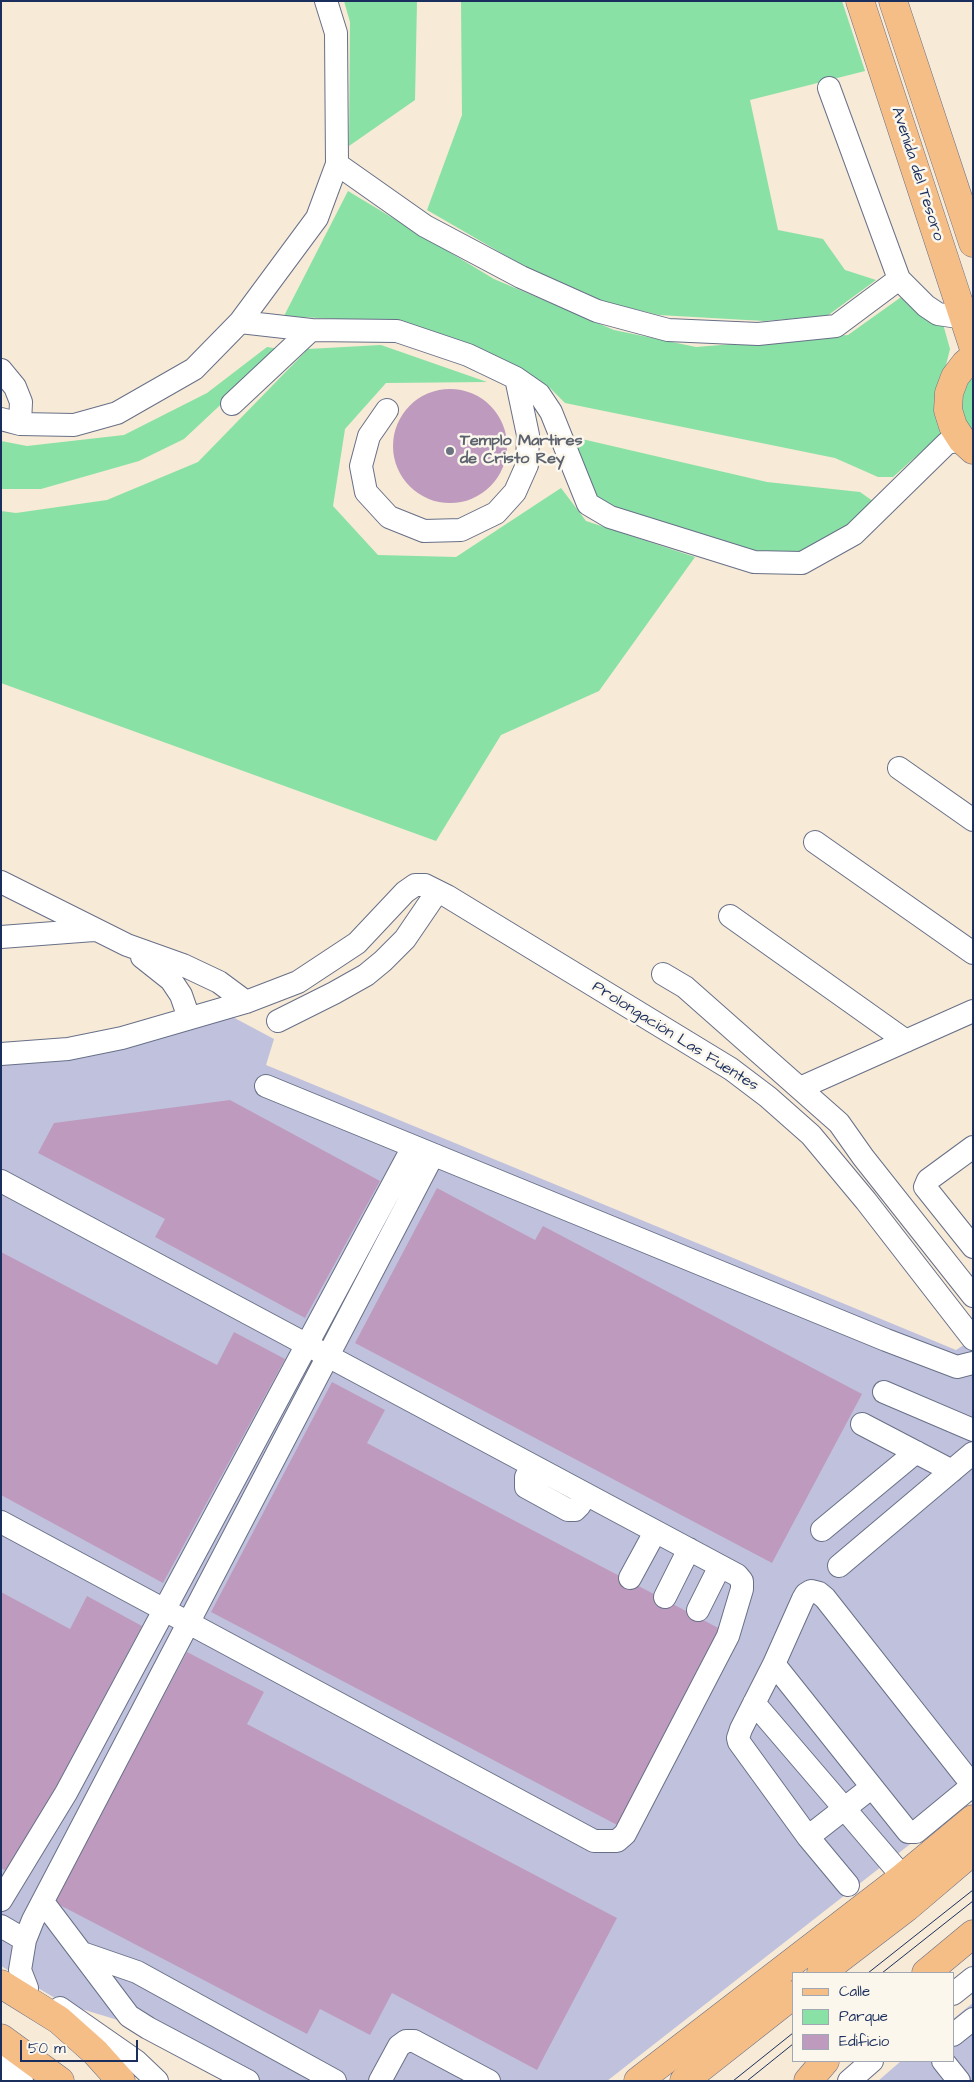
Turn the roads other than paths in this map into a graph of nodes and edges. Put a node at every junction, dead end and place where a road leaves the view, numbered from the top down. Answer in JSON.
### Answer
{"nodes":[{"id":1,"x":326,"y":1,"type":"edge"},
{"id":2,"x":860,"y":1,"type":"edge"},
{"id":3,"x":893,"y":1,"type":"edge"},
{"id":4,"x":829,"y":88,"type":"dead end"},
{"id":5,"x":337,"y":164,"type":"junction"},
{"id":6,"x":971,"y":233,"type":"edge"},
{"id":7,"x":899,"y":279,"type":"junction"},
{"id":8,"x":965,"y":318,"type":"junction"},
{"id":9,"x":240,"y":322,"type":"junction"},
{"id":10,"x":311,"y":330,"type":"junction"},
{"id":11,"x":973,"y":346,"type":"edge"},
{"id":12,"x":973,"y":357,"type":"edge"},
{"id":13,"x":1,"y":370,"type":"edge"},
{"id":14,"x":516,"y":378,"type":"junction"},
{"id":15,"x":232,"y":404,"type":"dead end"},
{"id":16,"x":387,"y":410,"type":"dead end"},
{"id":17,"x":11,"y":421,"type":"edge"},
{"id":18,"x":967,"y":445,"type":"edge"},
{"id":19,"x":899,"y":768,"type":"dead end"},
{"id":20,"x":973,"y":820,"type":"edge"},
{"id":21,"x":814,"y":842,"type":"dead end"},
{"id":22,"x":1,"y":882,"type":"edge"},
{"id":23,"x":437,"y":892,"type":"junction"},
{"id":24,"x":730,"y":916,"type":"dead end"},
{"id":25,"x":94,"y":930,"type":"junction"},
{"id":26,"x":1,"y":937,"type":"edge"},
{"id":27,"x":128,"y":945,"type":"junction"},
{"id":28,"x":973,"y":953,"type":"edge"},
{"id":29,"x":663,"y":974,"type":"dead end"},
{"id":30,"x":246,"y":1002,"type":"junction"},
{"id":31,"x":973,"y":1011,"type":"edge"},
{"id":32,"x":189,"y":1018,"type":"junction"},
{"id":33,"x":278,"y":1021,"type":"dead end"},
{"id":34,"x":906,"y":1041,"type":"junction"},
{"id":35,"x":1,"y":1054,"type":"edge"},
{"id":36,"x":266,"y":1086,"type":"dead end"},
{"id":37,"x":800,"y":1088,"type":"junction"},
{"id":38,"x":973,"y":1147,"type":"edge"},
{"id":39,"x":423,"y":1151,"type":"junction"},
{"id":40,"x":1,"y":1181,"type":"edge"},
{"id":41,"x":973,"y":1247,"type":"edge"},
{"id":42,"x":973,"y":1296,"type":"edge"},
{"id":43,"x":973,"y":1339,"type":"edge"},
{"id":44,"x":306,"y":1346,"type":"junction"},
{"id":45,"x":328,"y":1357,"type":"junction"},
{"id":46,"x":973,"y":1363,"type":"edge"},
{"id":47,"x":884,"y":1392,"type":"dead end"},
{"id":48,"x":862,"y":1424,"type":"dead end"},
{"id":49,"x":973,"y":1430,"type":"edge"},
{"id":50,"x":916,"y":1452,"type":"junction"},
{"id":51,"x":973,"y":1453,"type":"edge"},
{"id":52,"x":952,"y":1471,"type":"junction"},
{"id":53,"x":1,"y":1522,"type":"edge"},
{"id":54,"x":822,"y":1530,"type":"dead end"},
{"id":55,"x":654,"y":1532,"type":"junction"},
{"id":56,"x":689,"y":1549,"type":"junction"},
{"id":57,"x":720,"y":1566,"type":"junction"},
{"id":58,"x":839,"y":1566,"type":"dead end"},
{"id":59,"x":630,"y":1578,"type":"dead end"},
{"id":60,"x":665,"y":1597,"type":"dead end"},
{"id":61,"x":164,"y":1610,"type":"junction"},
{"id":62,"x":698,"y":1610,"type":"dead end"},
{"id":63,"x":188,"y":1623,"type":"junction"},
{"id":64,"x":774,"y":1664,"type":"junction"},
{"id":65,"x":754,"y":1703,"type":"junction"},
{"id":66,"x":872,"y":1787,"type":"junction"},
{"id":67,"x":845,"y":1808,"type":"junction"},
{"id":68,"x":973,"y":1819,"type":"edge"},
{"id":69,"x":808,"y":1837,"type":"junction"},
{"id":70,"x":973,"y":1852,"type":"edge"},
{"id":71,"x":25,"y":1860,"type":"junction"},
{"id":72,"x":56,"y":1877,"type":"junction"},
{"id":73,"x":903,"y":1877,"type":"junction"},
{"id":74,"x":848,"y":1885,"type":"dead end"},
{"id":75,"x":4,"y":1889,"type":"edge"},
{"id":76,"x":43,"y":1902,"type":"junction"},
{"id":77,"x":1,"y":1926,"type":"edge"},
{"id":78,"x":973,"y":1934,"type":"edge"},
{"id":79,"x":25,"y":1940,"type":"junction"},
{"id":80,"x":82,"y":1953,"type":"junction"},
{"id":81,"x":822,"y":1972,"type":"edge"},
{"id":82,"x":927,"y":1972,"type":"edge"},
{"id":83,"x":1,"y":1973,"type":"edge"},
{"id":84,"x":973,"y":1978,"type":"edge"},
{"id":85,"x":14,"y":1986,"type":"edge"},
{"id":86,"x":954,"y":1993,"type":"edge"},
{"id":87,"x":792,"y":1995,"type":"edge"},
{"id":88,"x":973,"y":2019,"type":"edge"},
{"id":89,"x":954,"y":2033,"type":"edge"},
{"id":90,"x":1,"y":2038,"type":"edge"},
{"id":91,"x":824,"y":2062,"type":"edge"},
{"id":92,"x":871,"y":2062,"type":"edge"},
{"id":93,"x":945,"y":2062,"type":"edge"},
{"id":94,"x":1,"y":2066,"type":"edge"},
{"id":95,"x":1,"y":2075,"type":"edge"},
{"id":96,"x":9,"y":2081,"type":"edge"},
{"id":97,"x":22,"y":2081,"type":"edge"},
{"id":98,"x":60,"y":2081,"type":"edge"},
{"id":99,"x":121,"y":2081,"type":"edge"},
{"id":100,"x":157,"y":2081,"type":"edge"},
{"id":101,"x":248,"y":2081,"type":"edge"},
{"id":102,"x":335,"y":2081,"type":"edge"},
{"id":103,"x":380,"y":2081,"type":"edge"},
{"id":104,"x":489,"y":2081,"type":"edge"},
{"id":105,"x":638,"y":2081,"type":"edge"},
{"id":106,"x":684,"y":2081,"type":"edge"},
{"id":107,"x":808,"y":2081,"type":"edge"},
{"id":108,"x":849,"y":2081,"type":"edge"},
{"id":109,"x":959,"y":2081,"type":"edge"}],
"edges":[{"from":1,"to":5,"type":"street"},
{"from":2,"to":8,"type":"main road","name":"Avenida del Tesoro"},
{"from":3,"to":6,"type":"main road","name":"Avenida del Tesoro"},
{"from":4,"to":7,"type":"street"},
{"from":5,"to":7,"type":"street"},
{"from":5,"to":9,"type":"street"},
{"from":7,"to":8,"type":"street"},
{"from":8,"to":11,"type":"main road","name":"Avenida del Tesoro"},
{"from":9,"to":10,"type":"street"},
{"from":9,"to":17,"type":"street"},
{"from":10,"to":14,"type":"street"},
{"from":10,"to":15,"type":"street"},
{"from":12,"to":18,"type":"main road"},
{"from":13,"to":17,"type":"street"},
{"from":14,"to":16,"type":"street"},
{"from":14,"to":18,"type":"street"},
{"from":19,"to":20,"type":"street"},
{"from":21,"to":28,"type":"street"},
{"from":22,"to":25,"type":"street"},
{"from":23,"to":30,"type":"street","name":"Prolongación Las Fuentes"},
{"from":23,"to":33,"type":"street"},
{"from":23,"to":43,"type":"street","name":"Prolongación Las Fuentes"},
{"from":24,"to":34,"type":"street"},
{"from":25,"to":26,"type":"street"},
{"from":25,"to":27,"type":"street"},
{"from":27,"to":30,"type":"street"},
{"from":27,"to":32,"type":"street"},
{"from":29,"to":37,"type":"street"},
{"from":30,"to":32,"type":"street","name":"Prolongación Las Fuentes"},
{"from":31,"to":34,"type":"street"},
{"from":32,"to":35,"type":"street","name":"Prolongación Las Fuentes"},
{"from":34,"to":37,"type":"street"},
{"from":36,"to":39,"type":"street"},
{"from":37,"to":42,"type":"street"},
{"from":38,"to":41,"type":"street"},
{"from":39,"to":44,"type":"street"},
{"from":39,"to":45,"type":"street"},
{"from":39,"to":46,"type":"street"},
{"from":40,"to":44,"type":"street"},
{"from":44,"to":45,"type":"street"},
{"from":44,"to":61,"type":"street"},
{"from":45,"to":55,"type":"street"},
{"from":45,"to":63,"type":"street"},
{"from":47,"to":49,"type":"street"},
{"from":48,"to":50,"type":"street"},
{"from":50,"to":52,"type":"street"},
{"from":50,"to":54,"type":"street"},
{"from":51,"to":52,"type":"street"},
{"from":52,"to":58,"type":"street"},
{"from":53,"to":61,"type":"street"},
{"from":55,"to":56,"type":"street"},
{"from":55,"to":59,"type":"street"},
{"from":56,"to":57,"type":"street"},
{"from":56,"to":60,"type":"street"},
{"from":57,"to":62,"type":"street"},
{"from":57,"to":63,"type":"street"},
{"from":61,"to":63,"type":"street"},
{"from":61,"to":71,"type":"street"},
{"from":63,"to":72,"type":"street"},
{"from":64,"to":65,"type":"street"},
{"from":64,"to":66,"type":"street"},
{"from":64,"to":66,"type":"street"},
{"from":65,"to":67,"type":"street"},
{"from":65,"to":69,"type":"street"},
{"from":66,"to":67,"type":"street"},
{"from":67,"to":69,"type":"street"},
{"from":67,"to":73,"type":"street"},
{"from":68,"to":73,"type":"main road"},
{"from":69,"to":74,"type":"street"},
{"from":70,"to":81,"type":"main road"},
{"from":71,"to":72,"type":"street"},
{"from":71,"to":75,"type":"street"},
{"from":72,"to":76,"type":"street"},
{"from":73,"to":105,"type":"main road"},
{"from":76,"to":79,"type":"street"},
{"from":76,"to":80,"type":"street"},
{"from":77,"to":79,"type":"street"},
{"from":78,"to":82,"type":"main road"},
{"from":79,"to":85,"type":"street"},
{"from":80,"to":101,"type":"street"},
{"from":80,"to":102,"type":"street"},
{"from":83,"to":85,"type":"street"},
{"from":84,"to":86,"type":"street"},
{"from":85,"to":99,"type":"main road"},
{"from":85,"to":100,"type":"street"},
{"from":87,"to":106,"type":"main road"},
{"from":88,"to":89,"type":"street"},
{"from":90,"to":98,"type":"main road"},
{"from":91,"to":107,"type":"main road"},
{"from":92,"to":108,"type":"street"},
{"from":93,"to":109,"type":"street"},
{"from":94,"to":97,"type":"street"},
{"from":95,"to":96,"type":"street"},
{"from":103,"to":104,"type":"street"}]}
